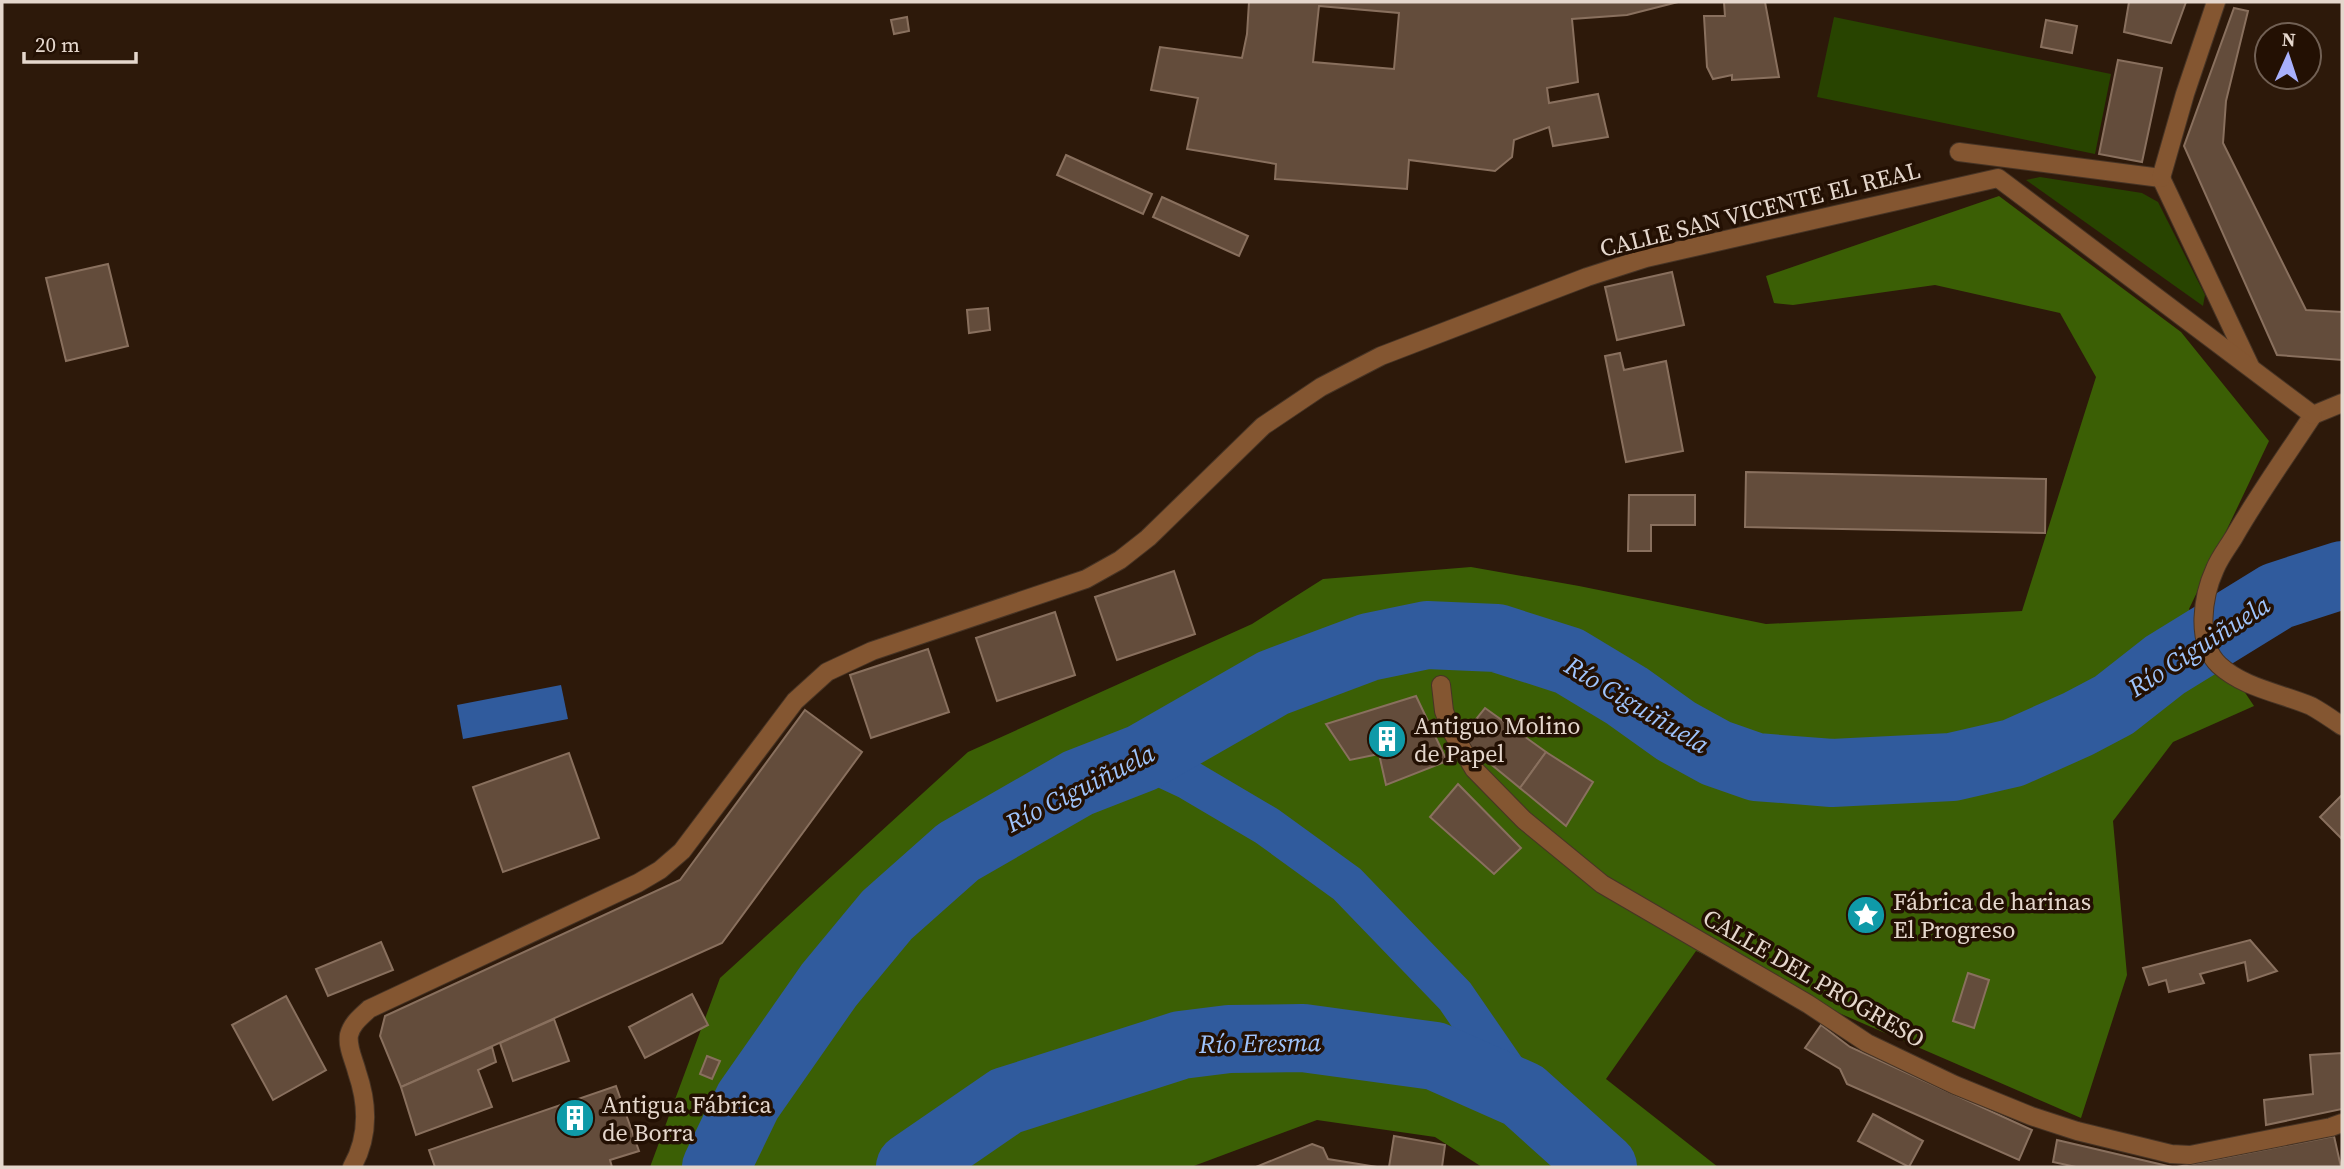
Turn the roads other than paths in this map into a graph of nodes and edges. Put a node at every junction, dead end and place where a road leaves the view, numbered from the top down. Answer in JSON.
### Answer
{"nodes":[{"id":1,"x":2216,"y":2,"type":"edge"},
{"id":2,"x":1959,"y":152,"type":"dead end"},
{"id":3,"x":1998,"y":156,"type":"junction"},
{"id":4,"x":1998,"y":178,"type":"junction"},
{"id":5,"x":2161,"y":178,"type":"junction"},
{"id":6,"x":2251,"y":370,"type":"junction"},
{"id":7,"x":2342,"y":402,"type":"edge"},
{"id":8,"x":2313,"y":415,"type":"junction"},
{"id":9,"x":1441,"y":685,"type":"dead end"},
{"id":10,"x":2342,"y":726,"type":"edge"},
{"id":11,"x":2342,"y":1123,"type":"edge"},
{"id":12,"x":357,"y":1164,"type":"edge"}],
"edges":[{"from":1,"to":5,"type":"street"},
{"from":2,"to":3,"type":"street"},
{"from":3,"to":4,"type":"street"},
{"from":3,"to":5,"type":"street"},
{"from":4,"to":6,"type":"street"},
{"from":4,"to":12,"type":"street","name":"CALLE SAN VICENTE EL REAL"},
{"from":5,"to":6,"type":"street"},
{"from":6,"to":8,"type":"street"},
{"from":7,"to":8,"type":"street"},
{"from":8,"to":10,"type":"street"},
{"from":9,"to":11,"type":"street","name":"CALLE DEL PROGRESO"}]}
